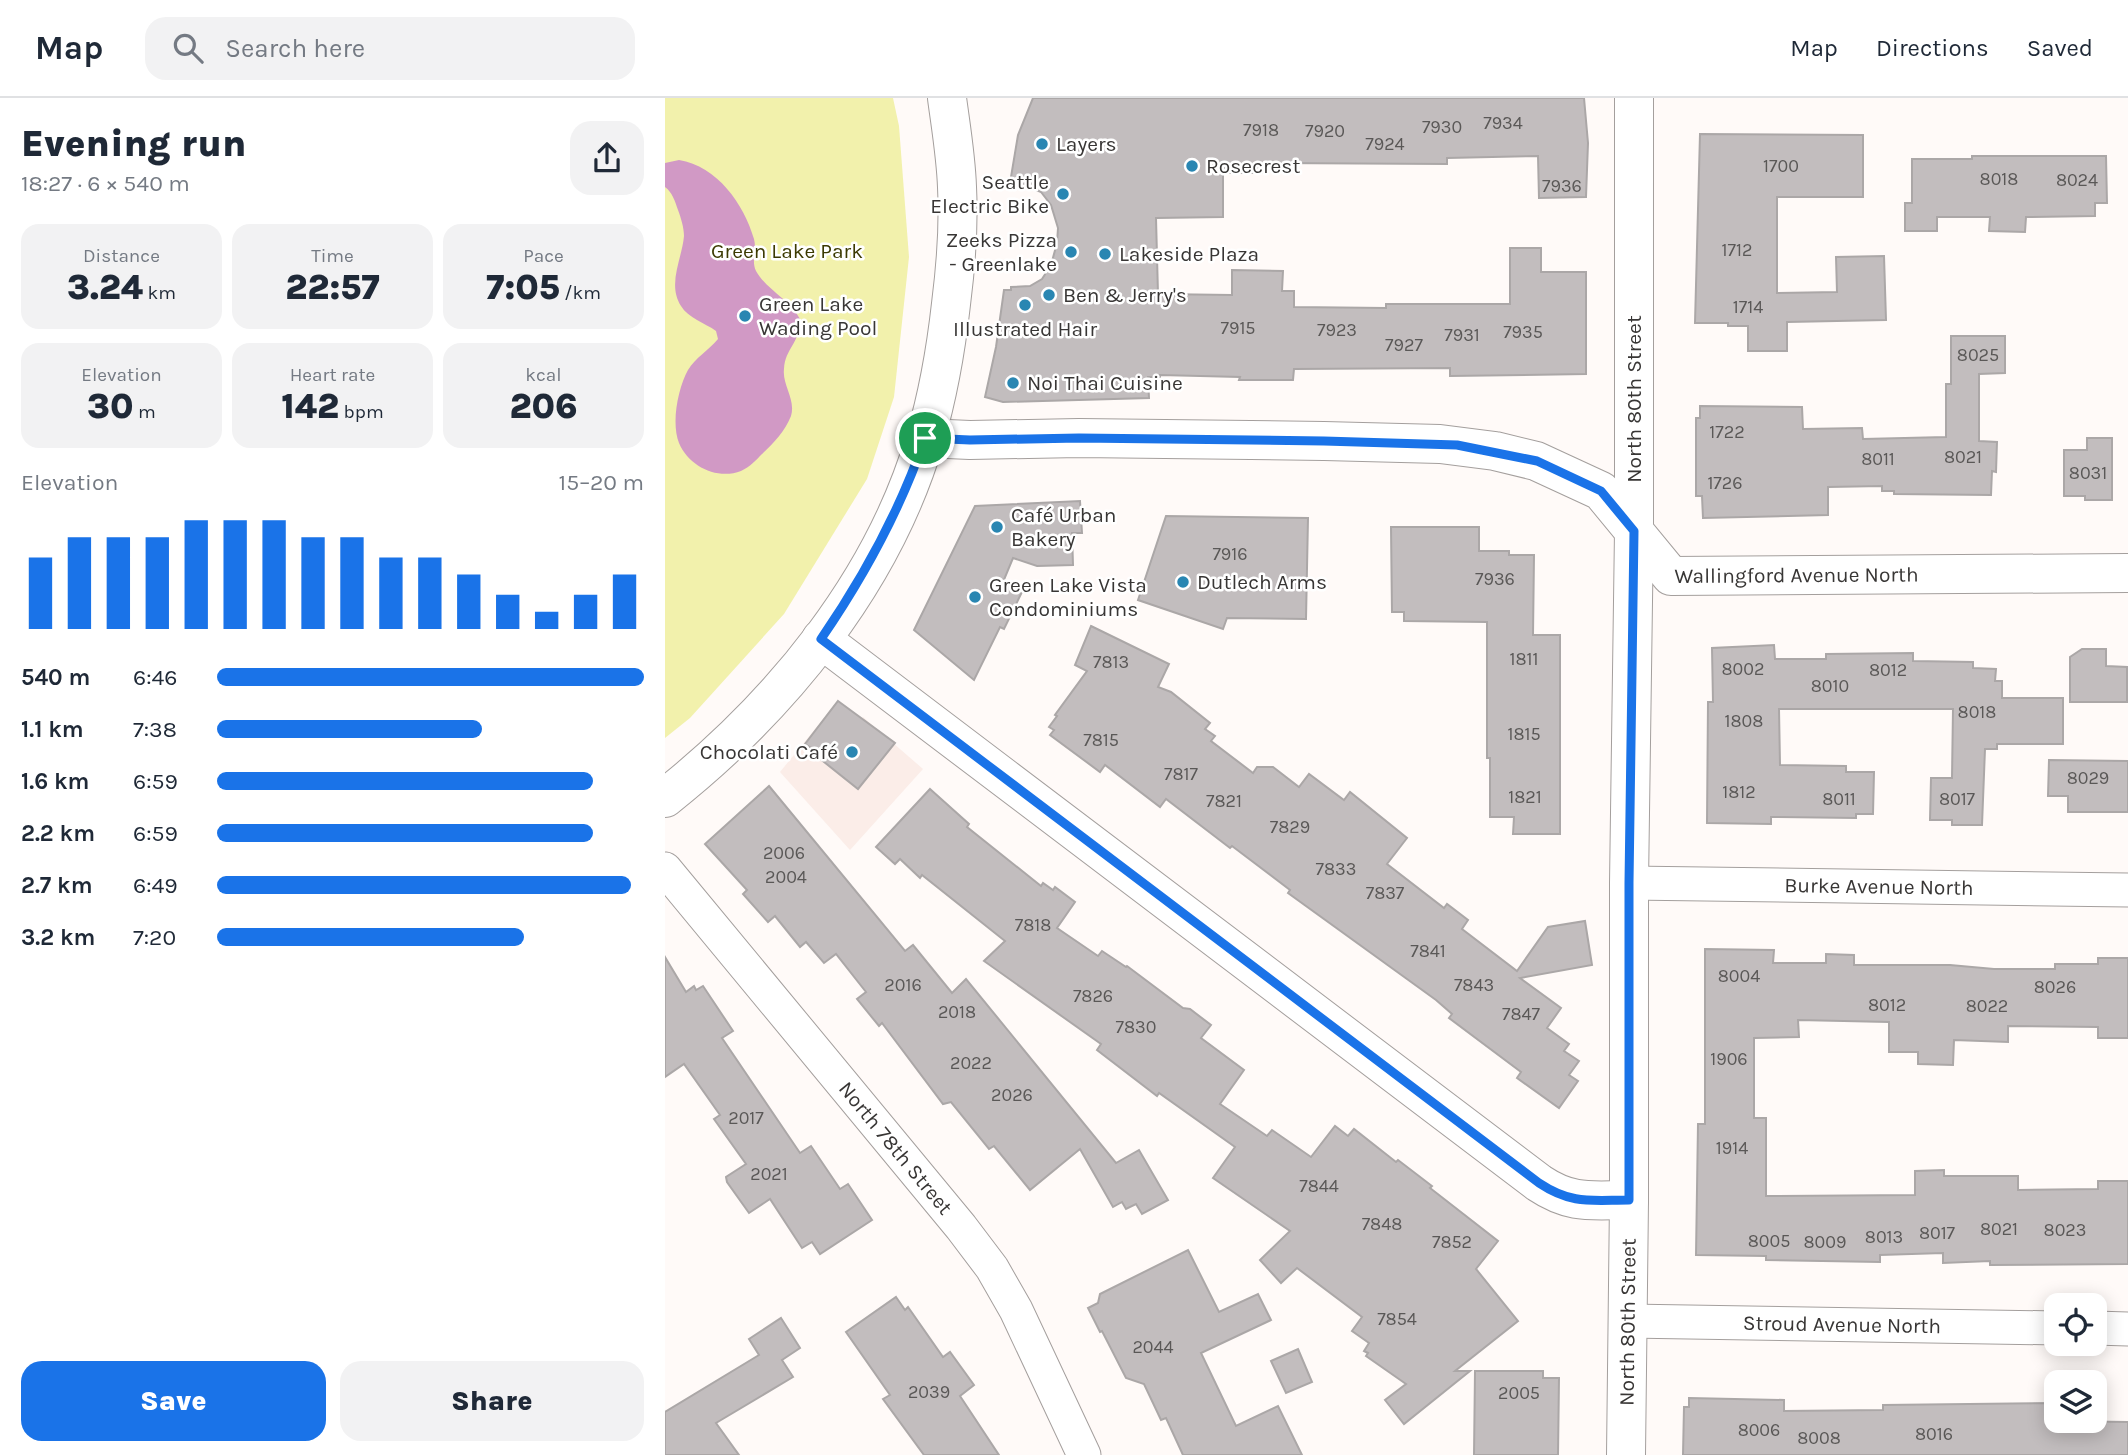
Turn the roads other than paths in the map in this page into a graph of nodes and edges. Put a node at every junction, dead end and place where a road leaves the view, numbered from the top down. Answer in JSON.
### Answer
{"nodes":[{"id":1,"x":947,"y":98,"type":"edge"},
{"id":2,"x":1635,"y":98,"type":"edge"},
{"id":3,"x":925,"y":438,"type":"junction"},
{"id":4,"x":1634,"y":531,"type":"junction"},
{"id":5,"x":2128,"y":573,"type":"edge"},
{"id":6,"x":821,"y":639,"type":"junction"},
{"id":7,"x":665,"y":798,"type":"edge"},
{"id":8,"x":665,"y":869,"type":"edge"},
{"id":9,"x":1629,"y":883,"type":"junction"},
{"id":10,"x":2128,"y":890,"type":"edge"},
{"id":11,"x":1629,"y":1200,"type":"junction"},
{"id":12,"x":1628,"y":1321,"type":"junction"},
{"id":13,"x":2044,"y":1328,"type":"edge"},
{"id":14,"x":2107,"y":1328,"type":"edge"},
{"id":15,"x":2128,"y":1329,"type":"edge"},
{"id":16,"x":1084,"y":1455,"type":"edge"},
{"id":17,"x":1626,"y":1455,"type":"edge"}],
"edges":[{"from":1,"to":3,"type":"street"},
{"from":2,"to":4,"type":"street","name":"North 80th Street"},
{"from":3,"to":4,"type":"street","name":"Wallingford Avenue North"},
{"from":3,"to":6,"type":"street"},
{"from":4,"to":5,"type":"street","name":"Wallingford Avenue North"},
{"from":4,"to":9,"type":"street","name":"North 80th Street"},
{"from":6,"to":7,"type":"street"},
{"from":6,"to":11,"type":"street"},
{"from":8,"to":16,"type":"street","name":"North 78th Street"},
{"from":9,"to":10,"type":"street","name":"Burke Avenue North"},
{"from":9,"to":11,"type":"street","name":"North 80th Street"},
{"from":11,"to":12,"type":"street","name":"North 80th Street"},
{"from":12,"to":13,"type":"street","name":"Stroud Avenue North"},
{"from":12,"to":17,"type":"street","name":"North 80th Street"},
{"from":14,"to":15,"type":"street"}]}
